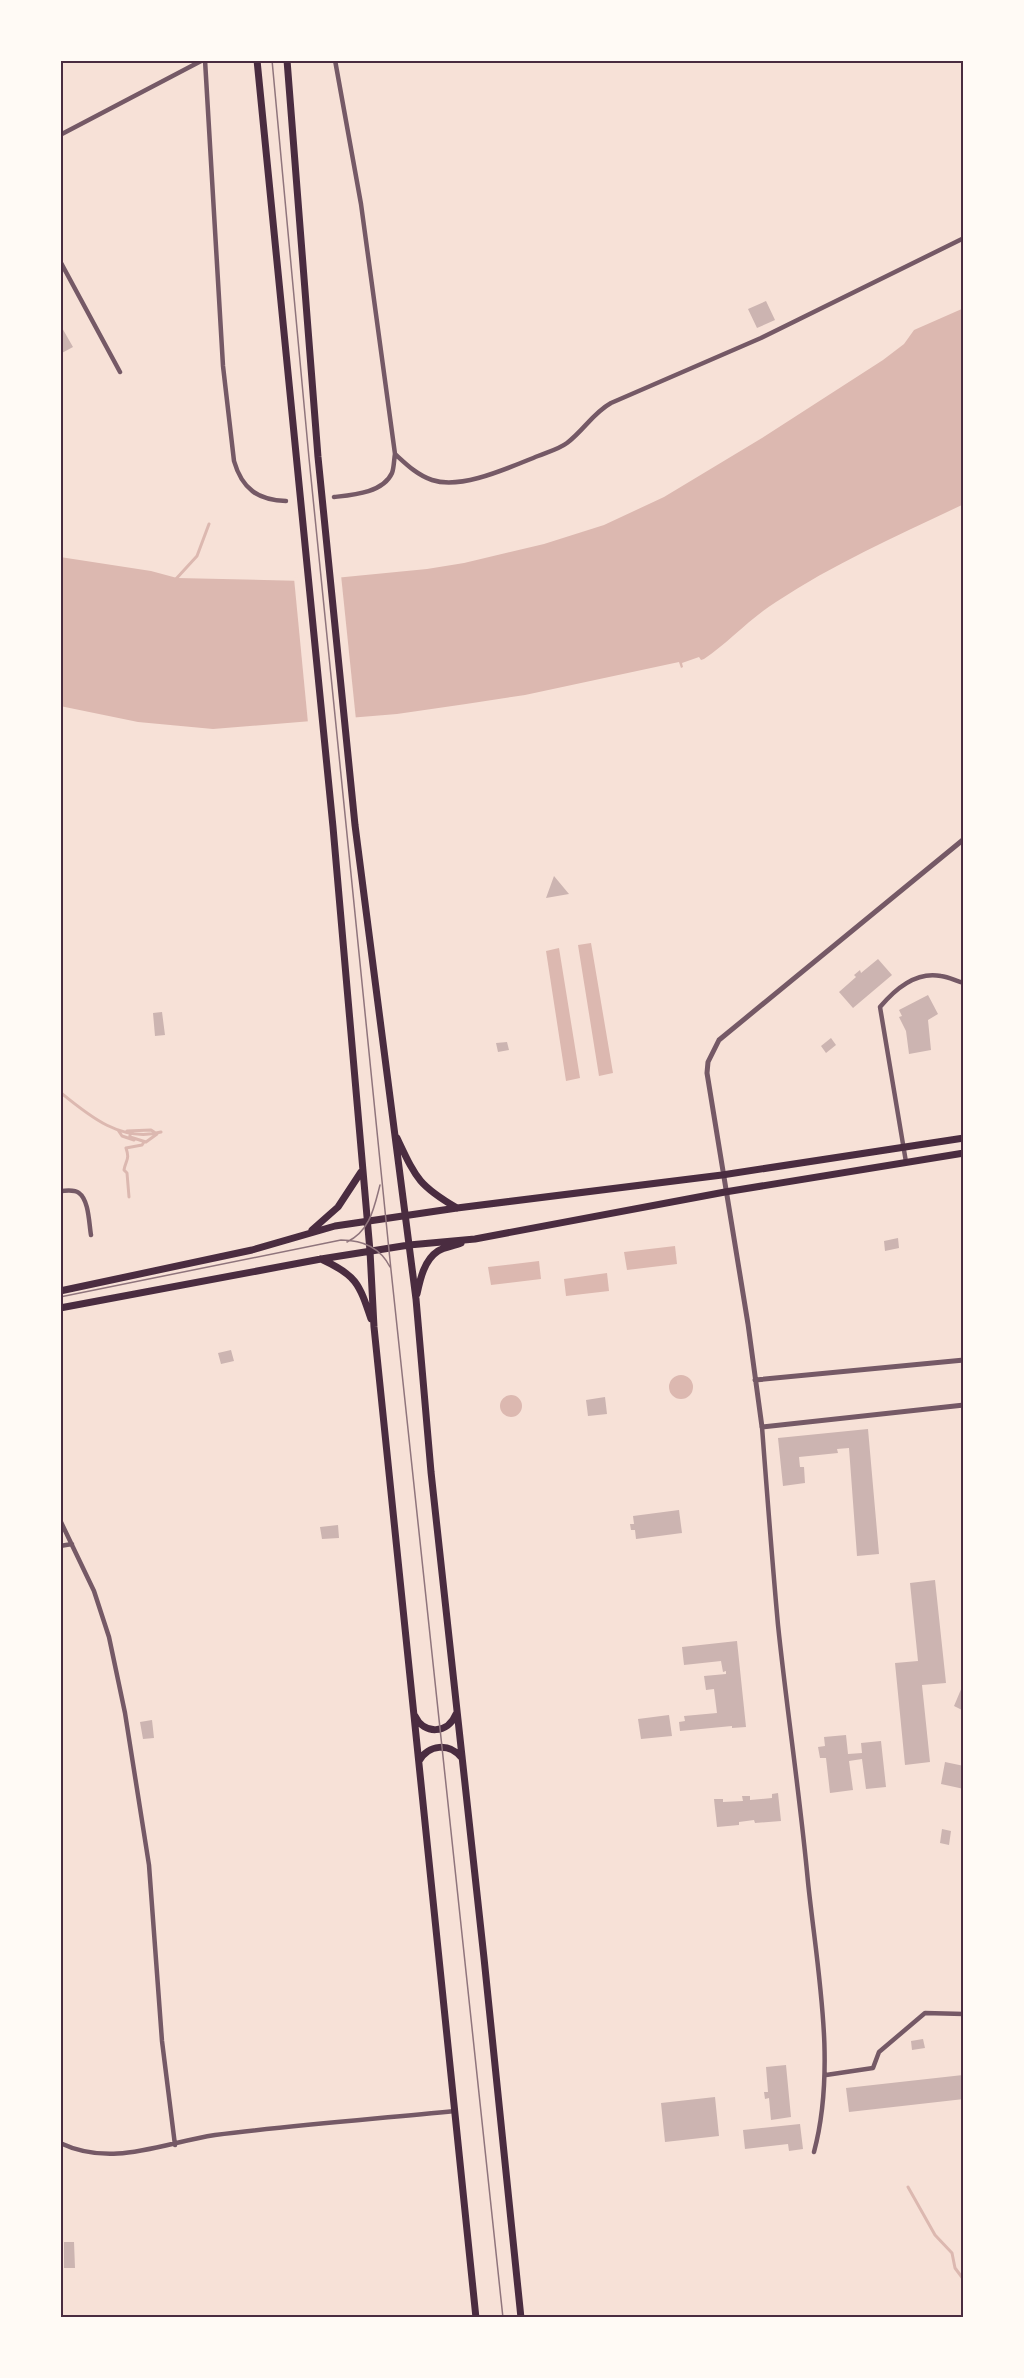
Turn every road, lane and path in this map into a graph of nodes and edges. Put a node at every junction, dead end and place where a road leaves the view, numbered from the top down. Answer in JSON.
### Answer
{"nodes":[{"id":1,"x":204,"y":60,"type":"edge"},
{"id":2,"x":257,"y":60,"type":"edge"},
{"id":3,"x":287,"y":60,"type":"edge"},
{"id":4,"x":335,"y":60,"type":"edge"},
{"id":5,"x":60,"y":135,"type":"edge"},
{"id":6,"x":964,"y":238,"type":"edge"},
{"id":7,"x":60,"y":261,"type":"edge"},
{"id":8,"x":120,"y":372,"type":"dead end"},
{"id":9,"x":394,"y":454,"type":"junction"},
{"id":10,"x":334,"y":497,"type":"dead end"},
{"id":11,"x":286,"y":501,"type":"dead end"},
{"id":12,"x":964,"y":839,"type":"edge"},
{"id":13,"x":964,"y":983,"type":"edge"},
{"id":14,"x":393,"y":1130,"type":"junction"},
{"id":15,"x":964,"y":1138,"type":"edge"},
{"id":16,"x":903,"y":1147,"type":"junction"},
{"id":17,"x":964,"y":1153,"type":"edge"},
{"id":18,"x":906,"y":1162,"type":"junction"},
{"id":19,"x":361,"y":1172,"type":"junction"},
{"id":20,"x":722,"y":1174,"type":"junction"},
{"id":21,"x":60,"y":1191,"type":"edge"},
{"id":22,"x":725,"y":1192,"type":"junction"},
{"id":23,"x":457,"y":1208,"type":"junction"},
{"id":24,"x":405,"y":1216,"type":"junction"},
{"id":25,"x":366,"y":1221,"type":"junction"},
{"id":26,"x":307,"y":1233,"type":"junction"},
{"id":27,"x":91,"y":1234,"type":"dead end"},
{"id":28,"x":475,"y":1239,"type":"junction"},
{"id":29,"x":409,"y":1245,"type":"junction"},
{"id":30,"x":370,"y":1251,"type":"junction"},
{"id":31,"x":321,"y":1259,"type":"junction"},
{"id":32,"x":60,"y":1292,"type":"edge"},
{"id":33,"x":416,"y":1299,"type":"junction"},
{"id":34,"x":60,"y":1308,"type":"edge"},
{"id":35,"x":374,"y":1327,"type":"junction"},
{"id":36,"x":964,"y":1360,"type":"edge"},
{"id":37,"x":755,"y":1380,"type":"junction"},
{"id":38,"x":964,"y":1405,"type":"edge"},
{"id":39,"x":762,"y":1427,"type":"junction"},
{"id":40,"x":60,"y":1520,"type":"edge"},
{"id":41,"x":72,"y":1544,"type":"junction"},
{"id":42,"x":60,"y":1546,"type":"edge"},
{"id":43,"x":456,"y":1711,"type":"junction"},
{"id":44,"x":414,"y":1714,"type":"junction"},
{"id":45,"x":461,"y":1757,"type":"junction"},
{"id":46,"x":419,"y":1762,"type":"junction"},
{"id":47,"x":964,"y":2014,"type":"edge"},
{"id":48,"x":826,"y":2075,"type":"junction"},
{"id":49,"x":455,"y":2111,"type":"junction"},
{"id":50,"x":60,"y":2143,"type":"edge"},
{"id":51,"x":175,"y":2145,"type":"junction"},
{"id":52,"x":814,"y":2152,"type":"dead end"},
{"id":53,"x":520,"y":2308,"type":"junction"},
{"id":54,"x":477,"y":2316,"type":"edge"},
{"id":55,"x":511,"y":2318,"type":"edge"},
{"id":56,"x":521,"y":2318,"type":"edge"}],
"edges":[{"from":1,"to":5,"type":"street"},
{"from":1,"to":11,"type":"street"},
{"from":2,"to":19,"type":"main road"},
{"from":3,"to":14,"type":"main road"},
{"from":4,"to":9,"type":"street"},
{"from":6,"to":9,"type":"street"},
{"from":7,"to":8,"type":"street"},
{"from":9,"to":10,"type":"street"},
{"from":12,"to":20,"type":"street"},
{"from":13,"to":16,"type":"street"},
{"from":14,"to":23,"type":"main road"},
{"from":14,"to":24,"type":"main road"},
{"from":15,"to":16,"type":"main road"},
{"from":16,"to":18,"type":"street"},
{"from":16,"to":20,"type":"main road"},
{"from":17,"to":18,"type":"main road"},
{"from":18,"to":22,"type":"main road"},
{"from":19,"to":25,"type":"main road"},
{"from":19,"to":26,"type":"main road"},
{"from":20,"to":22,"type":"street"},
{"from":20,"to":23,"type":"main road"},
{"from":21,"to":27,"type":"street"},
{"from":22,"to":28,"type":"main road"},
{"from":22,"to":37,"type":"street"},
{"from":23,"to":24,"type":"main road"},
{"from":24,"to":25,"type":"main road"},
{"from":24,"to":29,"type":"main road"},
{"from":25,"to":26,"type":"main road"},
{"from":25,"to":30,"type":"main road"},
{"from":26,"to":32,"type":"main road"},
{"from":28,"to":29,"type":"main road"},
{"from":28,"to":33,"type":"main road"},
{"from":29,"to":30,"type":"main road"},
{"from":29,"to":33,"type":"main road"},
{"from":30,"to":31,"type":"main road"},
{"from":30,"to":35,"type":"main road"},
{"from":31,"to":34,"type":"main road"},
{"from":31,"to":35,"type":"main road"},
{"from":33,"to":43,"type":"main road"},
{"from":35,"to":44,"type":"main road"},
{"from":36,"to":37,"type":"street"},
{"from":37,"to":39,"type":"street"},
{"from":38,"to":39,"type":"street"},
{"from":39,"to":48,"type":"street"},
{"from":40,"to":41,"type":"street"},
{"from":41,"to":42,"type":"street"},
{"from":41,"to":51,"type":"street"},
{"from":43,"to":44,"type":"main road"},
{"from":43,"to":45,"type":"main road"},
{"from":44,"to":46,"type":"main road"},
{"from":45,"to":46,"type":"main road"},
{"from":45,"to":53,"type":"main road"},
{"from":46,"to":49,"type":"main road"},
{"from":47,"to":48,"type":"street"},
{"from":48,"to":52,"type":"street"},
{"from":49,"to":51,"type":"street"},
{"from":49,"to":54,"type":"main road"},
{"from":50,"to":51,"type":"street"},
{"from":53,"to":55,"type":"main road"},
{"from":53,"to":56,"type":"main road"}]}
